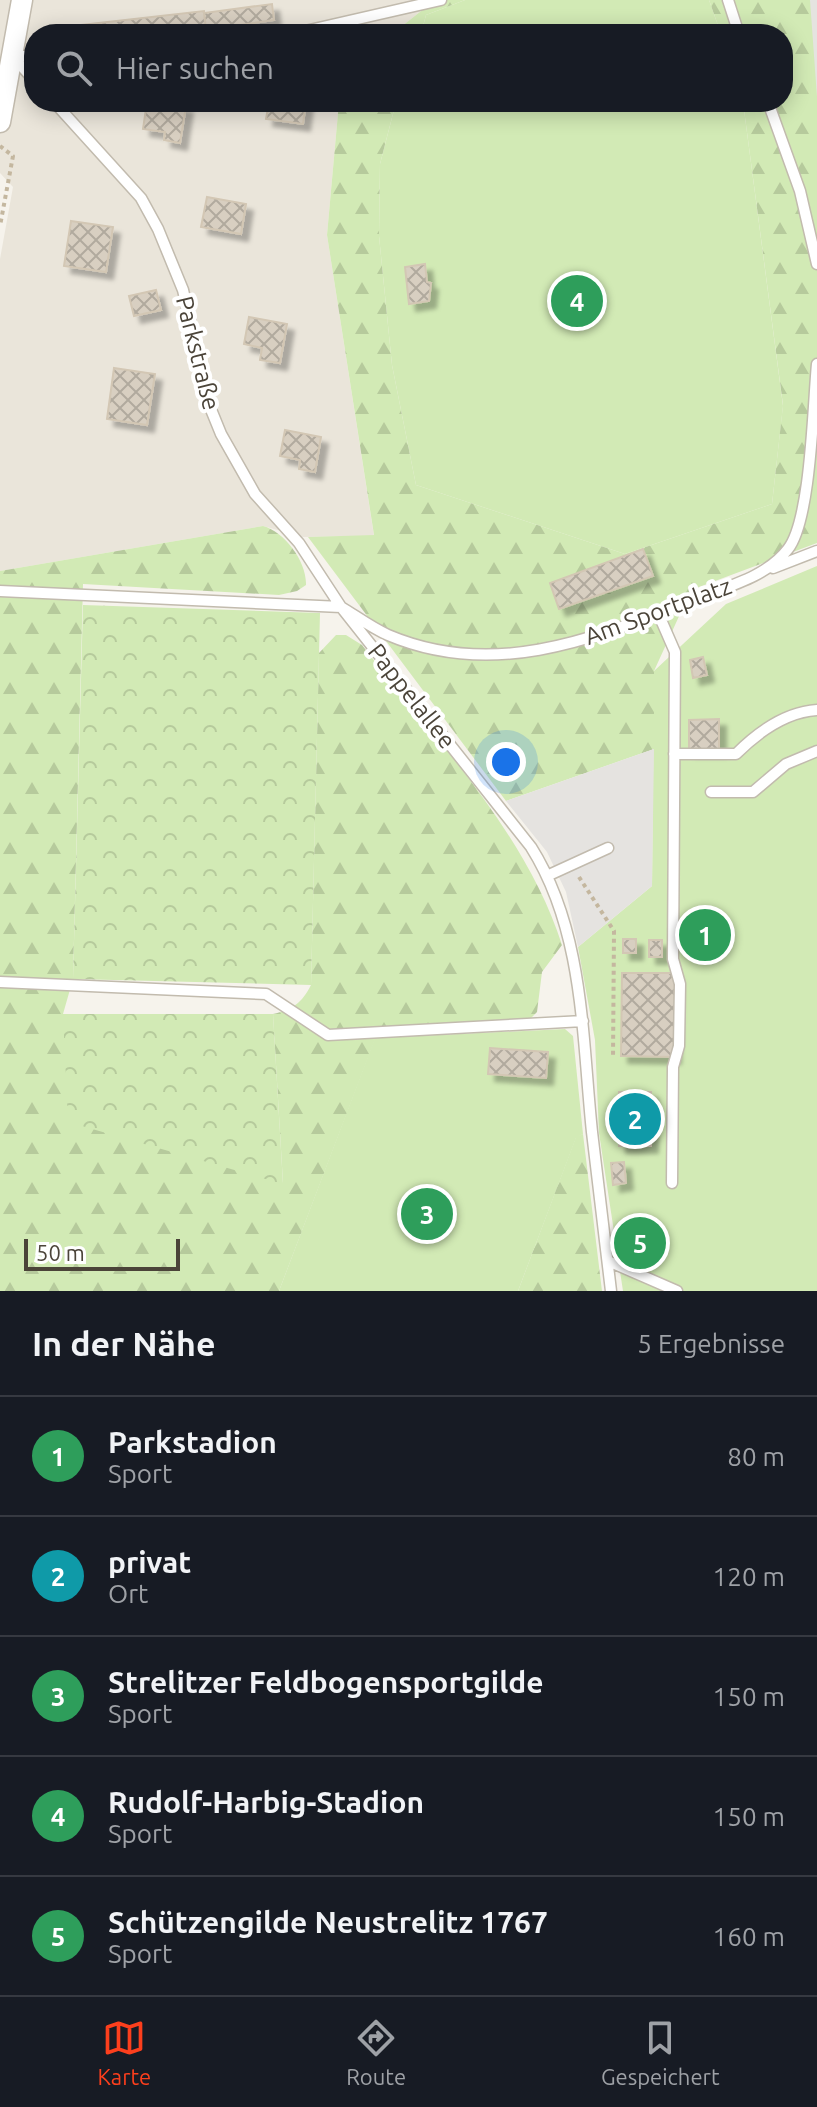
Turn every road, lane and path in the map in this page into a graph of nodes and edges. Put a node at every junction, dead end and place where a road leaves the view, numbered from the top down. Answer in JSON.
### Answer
{"nodes":[{"id":1,"x":22,"y":0,"type":"edge"},
{"id":2,"x":441,"y":0,"type":"edge"},
{"id":3,"x":728,"y":0,"type":"edge"},
{"id":4,"x":336,"y":24,"type":"edge"},
{"id":5,"x":736,"y":24,"type":"edge"},
{"id":6,"x":12,"y":55,"type":"junction"},
{"id":7,"x":24,"y":56,"type":"edge"},
{"id":8,"x":24,"y":69,"type":"edge"},
{"id":9,"x":63,"y":112,"type":"edge"},
{"id":10,"x":772,"y":112,"type":"edge"},
{"id":11,"x":0,"y":122,"type":"edge"},
{"id":12,"x":0,"y":146,"type":"edge"},
{"id":13,"x":0,"y":226,"type":"edge"},
{"id":14,"x":817,"y":264,"type":"edge"},
{"id":15,"x":817,"y":364,"type":"edge"},
{"id":16,"x":817,"y":551,"type":"edge"},
{"id":17,"x":760,"y":573,"type":"junction"},
{"id":18,"x":0,"y":591,"type":"edge"},
{"id":19,"x":341,"y":607,"type":"junction"},
{"id":20,"x":658,"y":613,"type":"junction"},
{"id":21,"x":817,"y":710,"type":"edge"},
{"id":22,"x":817,"y":751,"type":"edge"},
{"id":23,"x":674,"y":754,"type":"junction"},
{"id":24,"x":711,"y":792,"type":"dead end"},
{"id":25,"x":608,"y":848,"type":"dead end"},
{"id":26,"x":572,"y":864,"type":"junction"},
{"id":27,"x":549,"y":875,"type":"junction"},
{"id":28,"x":0,"y":982,"type":"edge"},
{"id":29,"x":583,"y":1021,"type":"junction"},
{"id":30,"x":613,"y":1058,"type":"dead end"},
{"id":31,"x":672,"y":1183,"type":"dead end"},
{"id":32,"x":608,"y":1261,"type":"junction"},
{"id":33,"x":611,"y":1291,"type":"edge"},
{"id":34,"x":677,"y":1291,"type":"edge"}],
"edges":[{"from":1,"to":6,"type":"street"},
{"from":2,"to":4,"type":"lane"},
{"from":3,"to":5,"type":"lane"},
{"from":6,"to":7,"type":"lane"},
{"from":6,"to":8,"type":"lane"},
{"from":6,"to":11,"type":"street"},
{"from":9,"to":19,"type":"lane","name":"Parkstraße"},
{"from":10,"to":14,"type":"lane"},
{"from":12,"to":13,"type":"path"},
{"from":15,"to":17,"type":"lane","name":"Am Sportplatz"},
{"from":16,"to":17,"type":"lane"},
{"from":17,"to":20,"type":"lane","name":"Am Sportplatz"},
{"from":18,"to":19,"type":"lane"},
{"from":19,"to":20,"type":"lane","name":"Am Sportplatz"},
{"from":19,"to":27,"type":"lane","name":"Pappelallee"},
{"from":20,"to":23,"type":"lane"},
{"from":21,"to":23,"type":"lane"},
{"from":22,"to":24,"type":"lane"},
{"from":23,"to":31,"type":"lane"},
{"from":25,"to":26,"type":"lane"},
{"from":26,"to":27,"type":"lane"},
{"from":26,"to":30,"type":"path"},
{"from":27,"to":29,"type":"lane","name":"Pappelallee"},
{"from":28,"to":29,"type":"lane"},
{"from":29,"to":32,"type":"lane","name":"Pappelallee"},
{"from":32,"to":33,"type":"lane","name":"Pappelallee"},
{"from":32,"to":34,"type":"lane"}]}
